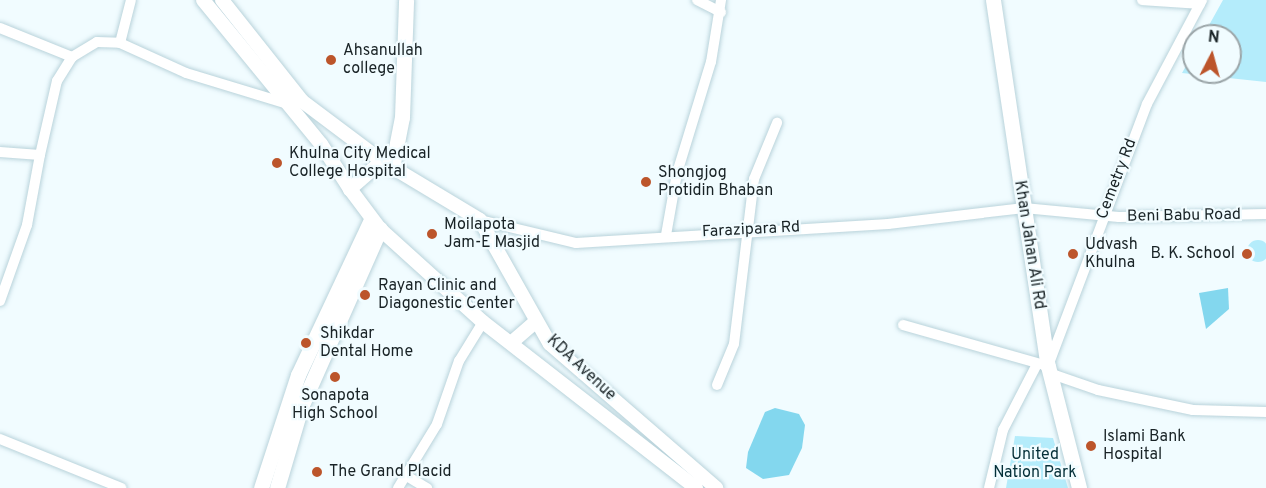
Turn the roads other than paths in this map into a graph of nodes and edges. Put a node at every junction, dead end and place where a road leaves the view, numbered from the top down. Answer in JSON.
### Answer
{"nodes":[{"id":1,"x":131,"y":0,"type":"edge"},
{"id":2,"x":203,"y":0,"type":"edge"},
{"id":3,"x":222,"y":0,"type":"edge"},
{"id":4,"x":406,"y":0,"type":"edge"},
{"id":5,"x":697,"y":0,"type":"edge"},
{"id":6,"x":721,"y":0,"type":"edge"},
{"id":7,"x":993,"y":0,"type":"edge"},
{"id":8,"x":1142,"y":0,"type":"edge"},
{"id":9,"x":1201,"y":2,"type":"edge"},
{"id":10,"x":721,"y":12,"type":"junction"},
{"id":11,"x":0,"y":28,"type":"edge"},
{"id":12,"x":120,"y":43,"type":"junction"},
{"id":13,"x":72,"y":57,"type":"junction"},
{"id":14,"x":288,"y":104,"type":"junction"},
{"id":15,"x":777,"y":123,"type":"dead end"},
{"id":16,"x":0,"y":152,"type":"edge"},
{"id":17,"x":40,"y":154,"type":"junction"},
{"id":18,"x":387,"y":164,"type":"junction"},
{"id":19,"x":350,"y":189,"type":"junction"},
{"id":20,"x":1024,"y":208,"type":"junction"},
{"id":21,"x":1103,"y":213,"type":"junction"},
{"id":22,"x":1266,"y":214,"type":"edge"},
{"id":23,"x":480,"y":220,"type":"junction"},
{"id":24,"x":376,"y":224,"type":"junction"},
{"id":25,"x":745,"y":230,"type":"junction"},
{"id":26,"x":666,"y":235,"type":"junction"},
{"id":27,"x":0,"y":301,"type":"edge"},
{"id":28,"x":483,"y":321,"type":"junction"},
{"id":29,"x":536,"y":322,"type":"junction"},
{"id":30,"x":903,"y":325,"type":"dead end"},
{"id":31,"x":511,"y":343,"type":"junction"},
{"id":32,"x":1045,"y":368,"type":"junction"},
{"id":33,"x":717,"y":385,"type":"dead end"},
{"id":34,"x":1266,"y":412,"type":"edge"},
{"id":35,"x":0,"y":439,"type":"edge"},
{"id":36,"x":405,"y":475,"type":"junction"},
{"id":37,"x":121,"y":488,"type":"edge"},
{"id":38,"x":261,"y":488,"type":"edge"},
{"id":39,"x":277,"y":488,"type":"edge"},
{"id":40,"x":398,"y":488,"type":"edge"},
{"id":41,"x":427,"y":488,"type":"edge"},
{"id":42,"x":696,"y":488,"type":"edge"},
{"id":43,"x":716,"y":488,"type":"edge"},
{"id":44,"x":989,"y":488,"type":"edge"},
{"id":45,"x":1079,"y":488,"type":"edge"}],
"edges":[{"from":1,"to":12,"type":"street"},
{"from":2,"to":14,"type":"main road"},
{"from":3,"to":18,"type":"main road"},
{"from":4,"to":18,"type":"highway"},
{"from":5,"to":10,"type":"street"},
{"from":6,"to":10,"type":"street"},
{"from":7,"to":20,"type":"highway","name":"Khan Jahan Ali Rd"},
{"from":8,"to":9,"type":"street"},
{"from":9,"to":21,"type":"street","name":"Cemetry Rd"},
{"from":10,"to":26,"type":"street"},
{"from":11,"to":13,"type":"street"},
{"from":12,"to":13,"type":"street"},
{"from":12,"to":14,"type":"street"},
{"from":13,"to":17,"type":"street"},
{"from":14,"to":19,"type":"main road"},
{"from":15,"to":25,"type":"street"},
{"from":16,"to":17,"type":"street"},
{"from":17,"to":27,"type":"street"},
{"from":18,"to":19,"type":"main road"},
{"from":18,"to":23,"type":"main road"},
{"from":19,"to":24,"type":"main road","name":"KDA Avenue"},
{"from":20,"to":21,"type":"street","name":"Farazipara Rd"},
{"from":20,"to":25,"type":"street","name":"Farazipara Rd"},
{"from":20,"to":32,"type":"highway","name":"Khan Jahan Ali Rd"},
{"from":21,"to":22,"type":"street","name":"Beni Babu Road"},
{"from":21,"to":32,"type":"street","name":"Cemetry Rd"},
{"from":23,"to":26,"type":"street","name":"Farazipara Rd"},
{"from":23,"to":29,"type":"main road","name":"KDA Avenue"},
{"from":24,"to":28,"type":"main road","name":"KDA Avenue"},
{"from":24,"to":38,"type":"highway"},
{"from":24,"to":39,"type":"highway"},
{"from":25,"to":26,"type":"street","name":"Farazipara Rd"},
{"from":25,"to":33,"type":"street"},
{"from":28,"to":31,"type":"main road","name":"KDA Avenue"},
{"from":28,"to":36,"type":"street"},
{"from":29,"to":31,"type":"main road"},
{"from":29,"to":43,"type":"main road","name":"KDA Avenue"},
{"from":30,"to":32,"type":"street"},
{"from":31,"to":42,"type":"main road","name":"KDA Avenue"},
{"from":32,"to":34,"type":"street"},
{"from":32,"to":44,"type":"street","name":"Cemetry Rd"},
{"from":32,"to":45,"type":"highway","name":"Khan Jahan Ali Rd"},
{"from":35,"to":37,"type":"street"},
{"from":36,"to":40,"type":"street"},
{"from":36,"to":41,"type":"street"}]}
